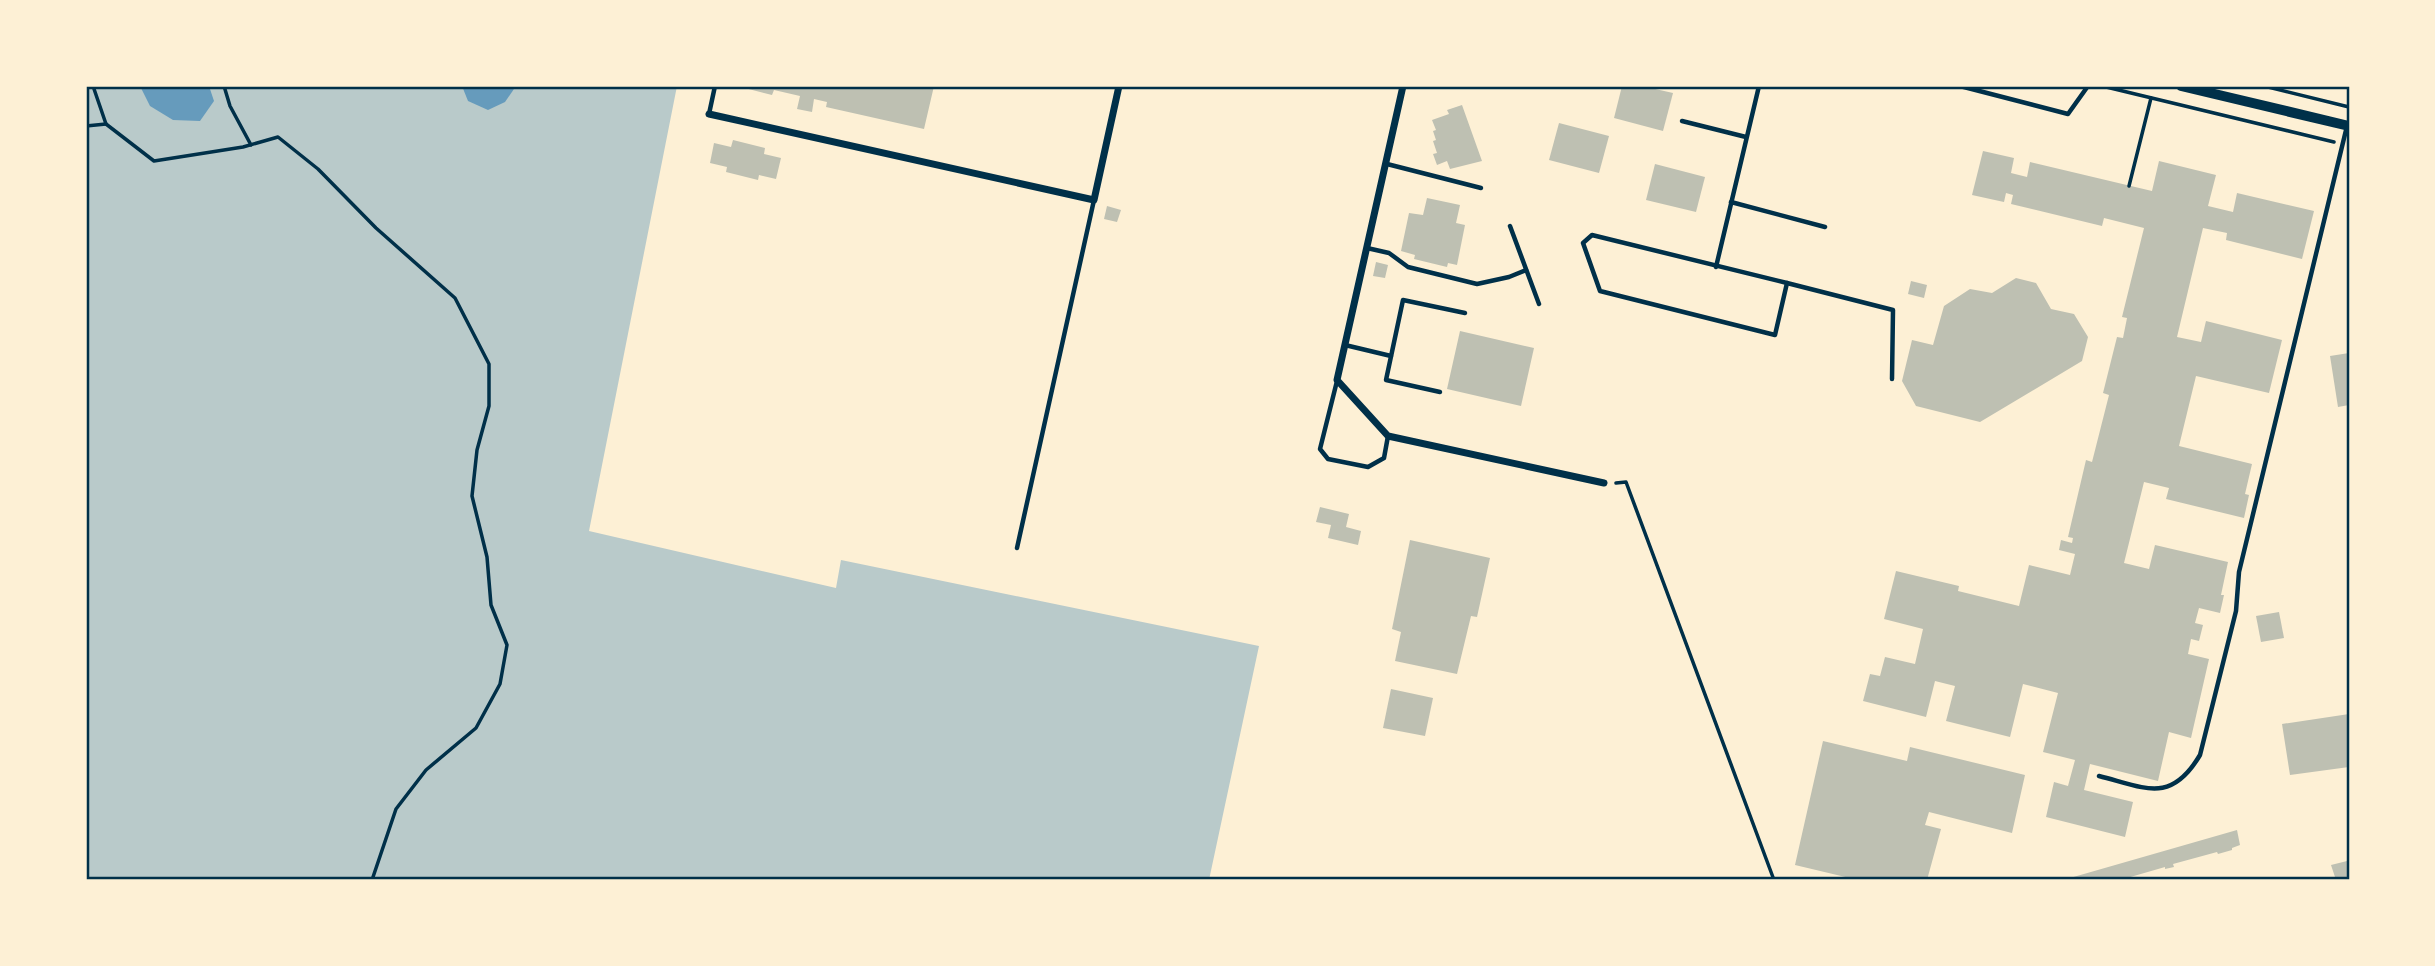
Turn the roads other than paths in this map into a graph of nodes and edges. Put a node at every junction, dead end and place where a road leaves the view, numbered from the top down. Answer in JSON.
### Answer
{"nodes":[{"id":1,"x":715,"y":86,"type":"edge"},
{"id":2,"x":1119,"y":86,"type":"edge"},
{"id":3,"x":1403,"y":86,"type":"edge"},
{"id":4,"x":1759,"y":86,"type":"edge"},
{"id":5,"x":1960,"y":86,"type":"edge"},
{"id":6,"x":2088,"y":86,"type":"edge"},
{"id":7,"x":2181,"y":86,"type":"edge"},
{"id":8,"x":709,"y":114,"type":"joint"},
{"id":9,"x":1682,"y":121,"type":"dead end"},
{"id":10,"x":2348,"y":126,"type":"edge"},
{"id":11,"x":1746,"y":137,"type":"junction"},
{"id":12,"x":1387,"y":164,"type":"junction"},
{"id":13,"x":1481,"y":188,"type":"dead end"},
{"id":14,"x":1094,"y":200,"type":"junction"},
{"id":15,"x":1731,"y":202,"type":"junction"},
{"id":16,"x":1510,"y":226,"type":"dead end"},
{"id":17,"x":1825,"y":227,"type":"dead end"},
{"id":18,"x":1367,"y":248,"type":"junction"},
{"id":19,"x":1716,"y":267,"type":"junction"},
{"id":20,"x":1526,"y":270,"type":"junction"},
{"id":21,"x":1787,"y":283,"type":"junction"},
{"id":22,"x":1539,"y":303,"type":"dead end"},
{"id":23,"x":1465,"y":313,"type":"dead end"},
{"id":24,"x":1344,"y":345,"type":"junction"},
{"id":25,"x":1391,"y":356,"type":"junction"},
{"id":26,"x":1892,"y":379,"type":"dead end"},
{"id":27,"x":1337,"y":380,"type":"junction"},
{"id":28,"x":1440,"y":392,"type":"dead end"},
{"id":29,"x":1388,"y":436,"type":"junction"},
{"id":30,"x":1604,"y":483,"type":"road end"},
{"id":31,"x":1017,"y":548,"type":"dead end"},
{"id":32,"x":2099,"y":776,"type":"dead end"}],
"edges":[{"from":1,"to":8,"type":"lane"},
{"from":2,"to":14,"type":"street"},
{"from":3,"to":12,"type":"street"},
{"from":4,"to":11,"type":"lane"},
{"from":5,"to":6,"type":"lane"},
{"from":7,"to":10,"type":"street"},
{"from":8,"to":14,"type":"street"},
{"from":9,"to":11,"type":"lane"},
{"from":10,"to":32,"type":"lane"},
{"from":11,"to":15,"type":"lane"},
{"from":12,"to":13,"type":"lane"},
{"from":12,"to":18,"type":"street"},
{"from":14,"to":31,"type":"lane"},
{"from":15,"to":17,"type":"lane"},
{"from":15,"to":19,"type":"lane"},
{"from":16,"to":20,"type":"lane"},
{"from":18,"to":20,"type":"lane"},
{"from":18,"to":24,"type":"street"},
{"from":19,"to":21,"type":"lane"},
{"from":19,"to":21,"type":"lane"},
{"from":20,"to":22,"type":"lane"},
{"from":21,"to":26,"type":"lane"},
{"from":23,"to":25,"type":"lane"},
{"from":24,"to":25,"type":"lane"},
{"from":24,"to":27,"type":"street"},
{"from":25,"to":28,"type":"lane"},
{"from":27,"to":29,"type":"street"},
{"from":27,"to":29,"type":"lane"},
{"from":29,"to":30,"type":"street"}]}
